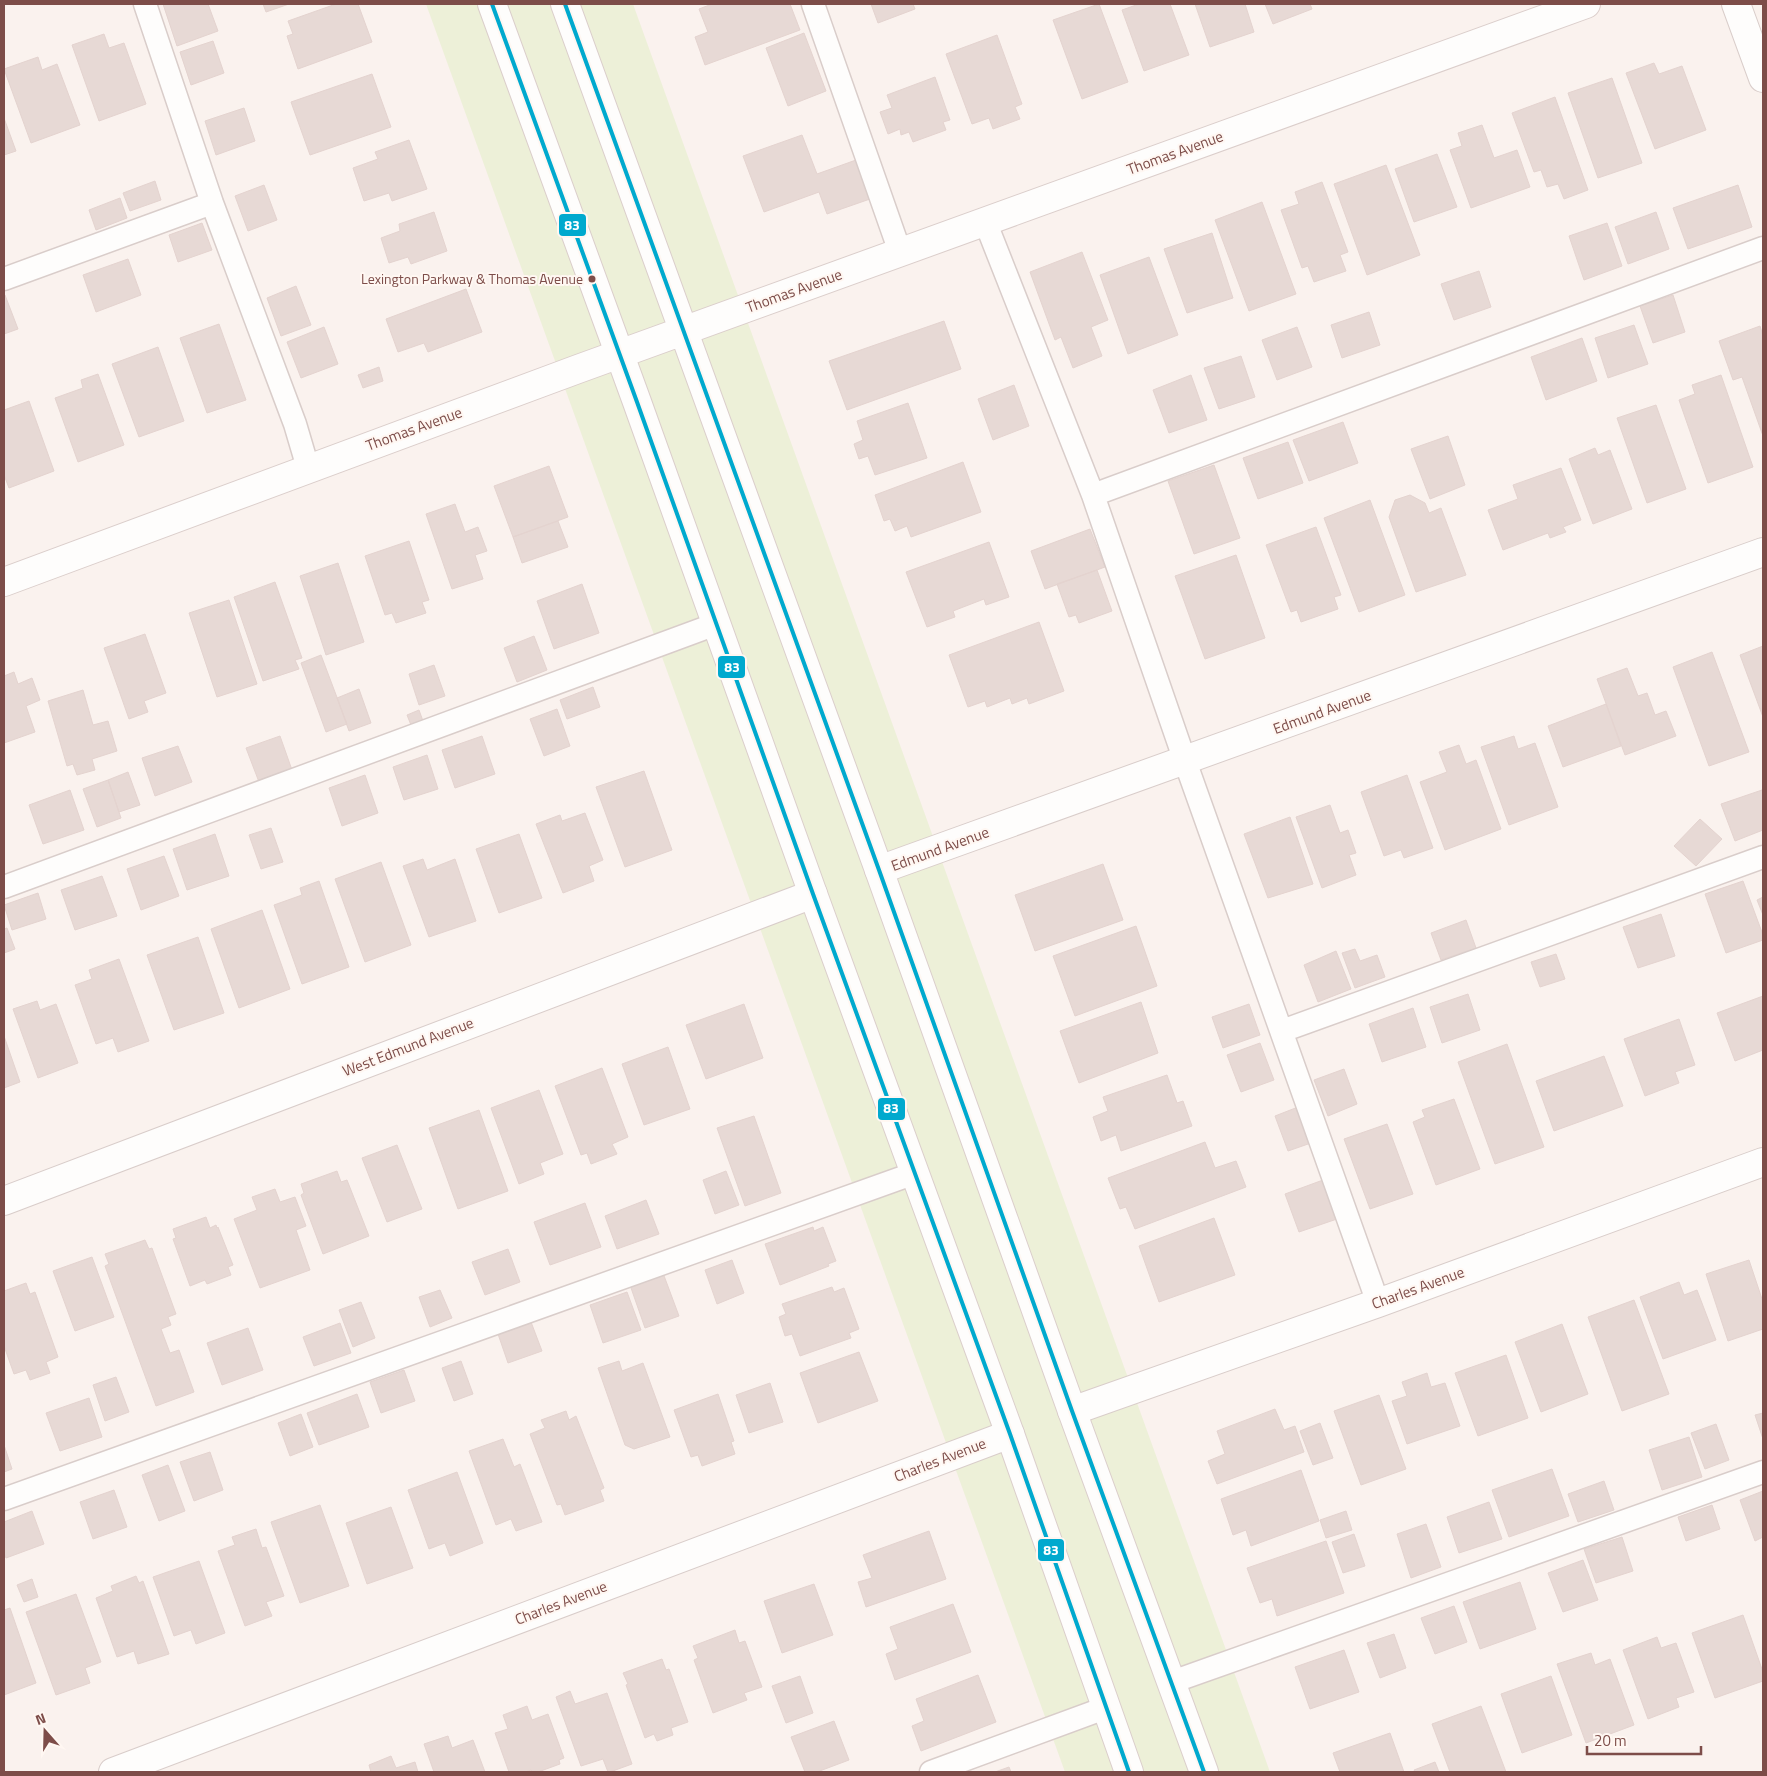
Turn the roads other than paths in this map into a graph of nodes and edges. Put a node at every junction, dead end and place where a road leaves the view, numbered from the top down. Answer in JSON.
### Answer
{"nodes":[{"id":1,"x":145,"y":4,"type":"edge"},
{"id":2,"x":492,"y":4,"type":"edge"},
{"id":3,"x":565,"y":4,"type":"edge"},
{"id":4,"x":812,"y":4,"type":"edge"},
{"id":5,"x":1586,"y":4,"type":"edge"},
{"id":6,"x":1736,"y":4,"type":"edge"},
{"id":7,"x":1763,"y":78,"type":"edge"},
{"id":8,"x":212,"y":203,"type":"junction"},
{"id":9,"x":986,"y":221,"type":"junction"},
{"id":10,"x":1763,"y":248,"type":"edge"},
{"id":11,"x":900,"y":252,"type":"junction"},
{"id":12,"x":4,"y":279,"type":"edge"},
{"id":13,"x":684,"y":331,"type":"junction"},
{"id":14,"x":620,"y":354,"type":"junction"},
{"id":15,"x":308,"y":468,"type":"junction"},
{"id":16,"x":1093,"y":495,"type":"junction"},
{"id":17,"x":1763,"y":552,"type":"edge"},
{"id":18,"x":4,"y":582,"type":"edge"},
{"id":19,"x":716,"y":624,"type":"junction"},
{"id":20,"x":1185,"y":761,"type":"junction"},
{"id":21,"x":1763,"y":857,"type":"edge"},
{"id":22,"x":879,"y":870,"type":"junction"},
{"id":23,"x":4,"y":887,"type":"edge"},
{"id":24,"x":813,"y":894,"type":"junction"},
{"id":25,"x":1282,"y":1031,"type":"junction"},
{"id":26,"x":1763,"y":1162,"type":"edge"},
{"id":27,"x":915,"y":1173,"type":"junction"},
{"id":28,"x":4,"y":1201,"type":"edge"},
{"id":29,"x":1378,"y":1303,"type":"junction"},
{"id":30,"x":1072,"y":1411,"type":"junction"},
{"id":31,"x":1010,"y":1434,"type":"junction"},
{"id":32,"x":1763,"y":1472,"type":"edge"},
{"id":33,"x":4,"y":1499,"type":"edge"},
{"id":34,"x":1172,"y":1682,"type":"junction"},
{"id":35,"x":1106,"y":1708,"type":"junction"},
{"id":36,"x":113,"y":1772,"type":"edge"},
{"id":37,"x":931,"y":1772,"type":"edge"},
{"id":38,"x":1129,"y":1772,"type":"edge"},
{"id":39,"x":1204,"y":1772,"type":"edge"}],
"edges":[{"from":1,"to":8,"type":"lane"},
{"from":2,"to":14,"type":"street"},
{"from":3,"to":13,"type":"street"},
{"from":4,"to":11,"type":"lane"},
{"from":5,"to":9,"type":"street","name":"Thomas Avenue"},
{"from":6,"to":7,"type":"street"},
{"from":8,"to":12,"type":"lane"},
{"from":8,"to":15,"type":"lane"},
{"from":9,"to":11,"type":"street","name":"Thomas Avenue"},
{"from":9,"to":16,"type":"lane"},
{"from":10,"to":16,"type":"lane"},
{"from":11,"to":13,"type":"street","name":"Thomas Avenue"},
{"from":13,"to":14,"type":"street","name":"Thomas Avenue"},
{"from":13,"to":22,"type":"street"},
{"from":14,"to":15,"type":"street","name":"Thomas Avenue"},
{"from":14,"to":19,"type":"street"},
{"from":15,"to":18,"type":"street","name":"Thomas Avenue"},
{"from":16,"to":20,"type":"lane"},
{"from":17,"to":20,"type":"street","name":"Edmund Avenue"},
{"from":19,"to":23,"type":"lane"},
{"from":19,"to":24,"type":"street"},
{"from":20,"to":22,"type":"street","name":"Edmund Avenue"},
{"from":20,"to":25,"type":"lane"},
{"from":21,"to":25,"type":"lane"},
{"from":22,"to":30,"type":"street"},
{"from":24,"to":27,"type":"street"},
{"from":24,"to":28,"type":"street","name":"West Edmund Avenue"},
{"from":25,"to":29,"type":"lane"},
{"from":26,"to":29,"type":"street","name":"Charles Avenue"},
{"from":27,"to":31,"type":"street"},
{"from":27,"to":33,"type":"lane"},
{"from":29,"to":30,"type":"street","name":"Charles Avenue"},
{"from":30,"to":34,"type":"street"},
{"from":31,"to":35,"type":"street"},
{"from":31,"to":36,"type":"street","name":"Charles Avenue"},
{"from":32,"to":34,"type":"lane"},
{"from":34,"to":39,"type":"street"},
{"from":35,"to":37,"type":"lane"},
{"from":35,"to":38,"type":"street"}]}
